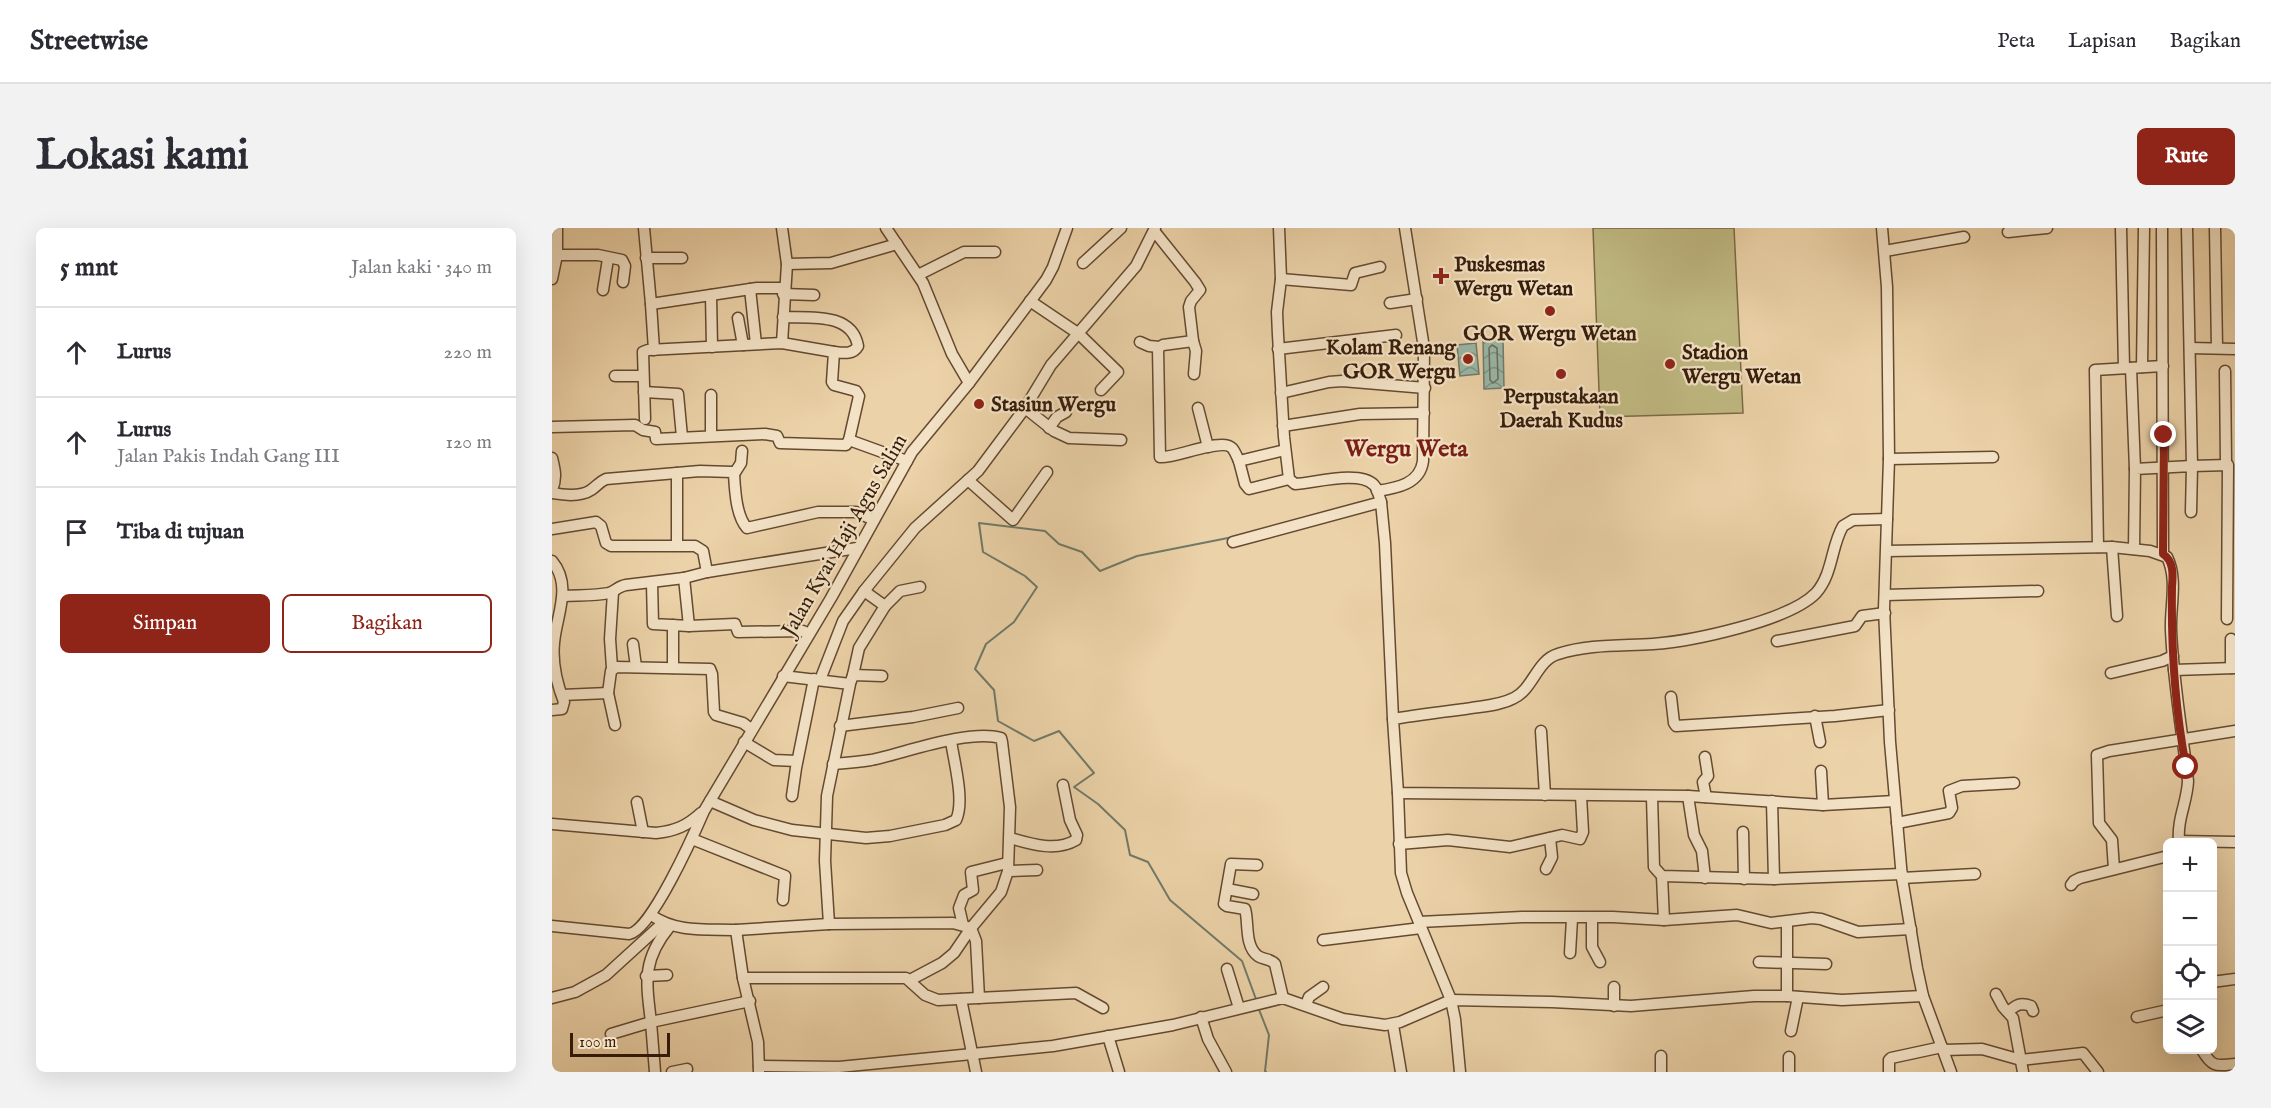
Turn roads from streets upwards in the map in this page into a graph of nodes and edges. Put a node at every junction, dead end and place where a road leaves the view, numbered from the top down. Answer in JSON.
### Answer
{"nodes":[{"id":1,"x":557,"y":228,"type":"edge"},
{"id":2,"x":644,"y":228,"type":"edge"},
{"id":3,"x":782,"y":228,"type":"edge"},
{"id":4,"x":886,"y":228,"type":"edge"},
{"id":5,"x":1067,"y":228,"type":"edge"},
{"id":6,"x":1121,"y":228,"type":"edge"},
{"id":7,"x":1279,"y":228,"type":"edge"},
{"id":8,"x":1405,"y":228,"type":"edge"},
{"id":9,"x":1882,"y":228,"type":"edge"},
{"id":10,"x":2047,"y":228,"type":"edge"},
{"id":11,"x":2121,"y":228,"type":"edge"},
{"id":12,"x":2144,"y":228,"type":"edge"},
{"id":13,"x":2162,"y":228,"type":"edge"},
{"id":14,"x":2187,"y":228,"type":"edge"},
{"id":15,"x":2215,"y":228,"type":"edge"},
{"id":16,"x":1155,"y":230,"type":"edge"},
{"id":17,"x":2008,"y":232,"type":"dead end"},
{"id":18,"x":1964,"y":237,"type":"dead end"},
{"id":19,"x":897,"y":244,"type":"junction"},
{"id":20,"x":1885,"y":251,"type":"junction"},
{"id":21,"x":995,"y":252,"type":"dead end"},
{"id":22,"x":557,"y":255,"type":"junction"},
{"id":23,"x":646,"y":258,"type":"junction"},
{"id":24,"x":682,"y":258,"type":"dead end"},
{"id":25,"x":608,"y":259,"type":"junction"},
{"id":26,"x":1083,"y":263,"type":"dead end"},
{"id":27,"x":787,"y":264,"type":"junction"},
{"id":28,"x":1380,"y":267,"type":"dead end"},
{"id":29,"x":918,"y":275,"type":"junction"},
{"id":30,"x":552,"y":279,"type":"edge"},
{"id":31,"x":1281,"y":279,"type":"junction"},
{"id":32,"x":623,"y":282,"type":"dead end"},
{"id":33,"x":750,"y":289,"type":"junction"},
{"id":34,"x":603,"y":290,"type":"dead end"},
{"id":35,"x":784,"y":291,"type":"junction"},
{"id":36,"x":711,"y":295,"type":"junction"},
{"id":37,"x":814,"y":295,"type":"dead end"},
{"id":38,"x":1417,"y":299,"type":"junction"},
{"id":39,"x":1030,"y":301,"type":"junction"},
{"id":40,"x":1390,"y":303,"type":"dead end"},
{"id":41,"x":651,"y":304,"type":"junction"},
{"id":42,"x":783,"y":317,"type":"junction"},
{"id":43,"x":738,"y":318,"type":"dead end"},
{"id":44,"x":1079,"y":334,"type":"junction"},
{"id":45,"x":1396,"y":335,"type":"dead end"},
{"id":46,"x":1193,"y":341,"type":"junction"},
{"id":47,"x":1140,"y":342,"type":"dead end"},
{"id":48,"x":782,"y":343,"type":"junction"},
{"id":49,"x":756,"y":344,"type":"junction"},
{"id":50,"x":743,"y":345,"type":"junction"},
{"id":51,"x":711,"y":346,"type":"junction"},
{"id":52,"x":1159,"y":347,"type":"junction"},
{"id":53,"x":2190,"y":348,"type":"junction"},
{"id":54,"x":2217,"y":348,"type":"junction"},
{"id":55,"x":1278,"y":349,"type":"junction"},
{"id":56,"x":2235,"y":349,"type":"edge"},
{"id":57,"x":654,"y":350,"type":"junction"},
{"id":58,"x":834,"y":352,"type":"junction"},
{"id":59,"x":2163,"y":366,"type":"junction"},
{"id":60,"x":2133,"y":368,"type":"junction"},
{"id":61,"x":2225,"y":371,"type":"dead end"},
{"id":62,"x":1194,"y":374,"type":"dead end"},
{"id":63,"x":615,"y":376,"type":"dead end"},
{"id":64,"x":644,"y":376,"type":"junction"},
{"id":65,"x":969,"y":382,"type":"junction"},
{"id":66,"x":1425,"y":388,"type":"junction"},
{"id":67,"x":1101,"y":390,"type":"dead end"},
{"id":68,"x":644,"y":392,"type":"junction"},
{"id":69,"x":1281,"y":393,"type":"junction"},
{"id":70,"x":711,"y":395,"type":"dead end"},
{"id":71,"x":1025,"y":408,"type":"junction"},
{"id":72,"x":1198,"y":408,"type":"dead end"},
{"id":73,"x":1066,"y":412,"type":"dead end"},
{"id":74,"x":1424,"y":413,"type":"junction"},
{"id":75,"x":645,"y":419,"type":"dead end"},
{"id":76,"x":1283,"y":426,"type":"junction"},
{"id":77,"x":552,"y":427,"type":"edge"},
{"id":78,"x":1049,"y":428,"type":"junction"},
{"id":79,"x":711,"y":436,"type":"junction"},
{"id":80,"x":682,"y":437,"type":"junction"},
{"id":81,"x":849,"y":440,"type":"junction"},
{"id":82,"x":1121,"y":440,"type":"dead end"},
{"id":83,"x":1208,"y":447,"type":"junction"},
{"id":84,"x":1285,"y":450,"type":"junction"},
{"id":85,"x":742,"y":451,"type":"dead end"},
{"id":86,"x":1993,"y":457,"type":"dead end"},
{"id":87,"x":552,"y":458,"type":"edge"},
{"id":88,"x":1888,"y":459,"type":"junction"},
{"id":89,"x":907,"y":460,"type":"junction"},
{"id":90,"x":1239,"y":461,"type":"junction"},
{"id":91,"x":2226,"y":463,"type":"junction"},
{"id":92,"x":2192,"y":466,"type":"junction"},
{"id":93,"x":2164,"y":468,"type":"junction"},
{"id":94,"x":2135,"y":469,"type":"junction"},
{"id":95,"x":1047,"y":472,"type":"dead end"},
{"id":96,"x":677,"y":473,"type":"junction"},
{"id":97,"x":735,"y":474,"type":"junction"},
{"id":98,"x":1289,"y":479,"type":"junction"},
{"id":99,"x":968,"y":480,"type":"junction"},
{"id":100,"x":552,"y":491,"type":"edge"},
{"id":101,"x":1379,"y":497,"type":"junction"},
{"id":102,"x":2191,"y":512,"type":"dead end"},
{"id":103,"x":1887,"y":519,"type":"junction"},
{"id":104,"x":874,"y":520,"type":"junction"},
{"id":105,"x":552,"y":529,"type":"edge"},
{"id":106,"x":1233,"y":542,"type":"dead end"},
{"id":107,"x":677,"y":545,"type":"junction"},
{"id":108,"x":2098,"y":547,"type":"junction"},
{"id":109,"x":857,"y":548,"type":"junction"},
{"id":110,"x":2112,"y":548,"type":"junction"},
{"id":111,"x":2134,"y":549,"type":"junction"},
{"id":112,"x":1887,"y":551,"type":"junction"},
{"id":113,"x":2163,"y":554,"type":"junction"},
{"id":114,"x":552,"y":561,"type":"edge"},
{"id":115,"x":707,"y":572,"type":"junction"},
{"id":116,"x":684,"y":578,"type":"junction"},
{"id":117,"x":652,"y":583,"type":"junction"},
{"id":118,"x":920,"y":587,"type":"dead end"},
{"id":119,"x":864,"y":591,"type":"junction"},
{"id":120,"x":2038,"y":591,"type":"dead end"},
{"id":121,"x":612,"y":592,"type":"junction"},
{"id":122,"x":1885,"y":594,"type":"junction"},
{"id":123,"x":563,"y":596,"type":"junction"},
{"id":124,"x":885,"y":606,"type":"junction"},
{"id":125,"x":1885,"y":613,"type":"junction"},
{"id":126,"x":2117,"y":616,"type":"dead end"},
{"id":127,"x":2227,"y":620,"type":"dead end"},
{"id":128,"x":673,"y":625,"type":"junction"},
{"id":129,"x":689,"y":626,"type":"junction"},
{"id":130,"x":809,"y":634,"type":"junction"},
{"id":131,"x":2231,"y":639,"type":"dead end"},
{"id":132,"x":1777,"y":641,"type":"dead end"},
{"id":133,"x":633,"y":644,"type":"dead end"},
{"id":134,"x":2173,"y":656,"type":"junction"},
{"id":135,"x":636,"y":667,"type":"junction"},
{"id":136,"x":612,"y":668,"type":"junction"},
{"id":137,"x":673,"y":668,"type":"junction"},
{"id":138,"x":2233,"y":668,"type":"edge"},
{"id":139,"x":2174,"y":670,"type":"junction"},
{"id":140,"x":2111,"y":673,"type":"dead end"},
{"id":141,"x":783,"y":676,"type":"junction"},
{"id":142,"x":882,"y":676,"type":"dead end"},
{"id":143,"x":851,"y":679,"type":"junction"},
{"id":144,"x":817,"y":680,"type":"junction"},
{"id":145,"x":608,"y":693,"type":"junction"},
{"id":146,"x":562,"y":695,"type":"junction"},
{"id":147,"x":1671,"y":697,"type":"dead end"},
{"id":148,"x":958,"y":708,"type":"dead end"},
{"id":149,"x":552,"y":710,"type":"edge"},
{"id":150,"x":1888,"y":710,"type":"junction"},
{"id":151,"x":1815,"y":716,"type":"junction"},
{"id":152,"x":1393,"y":719,"type":"junction"},
{"id":153,"x":615,"y":725,"type":"dead end"},
{"id":154,"x":840,"y":726,"type":"junction"},
{"id":155,"x":751,"y":729,"type":"junction"},
{"id":156,"x":1541,"y":731,"type":"dead end"},
{"id":157,"x":2235,"y":731,"type":"edge"},
{"id":158,"x":951,"y":741,"type":"junction"},
{"id":159,"x":2181,"y":741,"type":"junction"},
{"id":160,"x":744,"y":742,"type":"junction"},
{"id":161,"x":1820,"y":742,"type":"dead end"},
{"id":162,"x":1705,"y":757,"type":"dead end"},
{"id":163,"x":797,"y":761,"type":"junction"},
{"id":164,"x":833,"y":764,"type":"junction"},
{"id":165,"x":1821,"y":771,"type":"dead end"},
{"id":166,"x":2014,"y":783,"type":"dead end"},
{"id":167,"x":1063,"y":785,"type":"dead end"},
{"id":168,"x":1398,"y":793,"type":"junction"},
{"id":169,"x":1545,"y":795,"type":"junction"},
{"id":170,"x":792,"y":796,"type":"dead end"},
{"id":171,"x":1581,"y":796,"type":"junction"},
{"id":172,"x":1688,"y":796,"type":"junction"},
{"id":173,"x":1652,"y":797,"type":"junction"},
{"id":174,"x":1706,"y":797,"type":"junction"},
{"id":175,"x":710,"y":801,"type":"junction"},
{"id":176,"x":1772,"y":801,"type":"junction"},
{"id":177,"x":1895,"y":801,"type":"junction"},
{"id":178,"x":637,"y":802,"type":"dead end"},
{"id":179,"x":1823,"y":805,"type":"junction"},
{"id":180,"x":704,"y":811,"type":"junction"},
{"id":181,"x":1897,"y":823,"type":"junction"},
{"id":182,"x":552,"y":824,"type":"edge"},
{"id":183,"x":643,"y":832,"type":"junction"},
{"id":184,"x":1743,"y":832,"type":"dead end"},
{"id":185,"x":826,"y":833,"type":"junction"},
{"id":186,"x":1010,"y":838,"type":"junction"},
{"id":187,"x":1550,"y":838,"type":"junction"},
{"id":188,"x":2179,"y":838,"type":"edge"},
{"id":189,"x":692,"y":839,"type":"junction"},
{"id":190,"x":2217,"y":842,"type":"edge"},
{"id":191,"x":2235,"y":842,"type":"edge"},
{"id":192,"x":1399,"y":844,"type":"junction"},
{"id":193,"x":2163,"y":857,"type":"edge"},
{"id":194,"x":1257,"y":866,"type":"dead end"},
{"id":195,"x":1007,"y":867,"type":"junction"},
{"id":196,"x":1546,"y":869,"type":"dead end"},
{"id":197,"x":2114,"y":869,"type":"junction"},
{"id":198,"x":1037,"y":870,"type":"dead end"},
{"id":199,"x":1975,"y":874,"type":"dead end"},
{"id":200,"x":1662,"y":876,"type":"junction"},
{"id":201,"x":1902,"y":876,"type":"junction"},
{"id":202,"x":1705,"y":878,"type":"junction"},
{"id":203,"x":1744,"y":879,"type":"junction"},
{"id":204,"x":1774,"y":879,"type":"junction"},
{"id":205,"x":2071,"y":885,"type":"dead end"},
{"id":206,"x":1227,"y":889,"type":"junction"},
{"id":207,"x":1253,"y":894,"type":"dead end"},
{"id":208,"x":783,"y":900,"type":"dead end"},
{"id":209,"x":651,"y":915,"type":"junction"},
{"id":210,"x":1592,"y":918,"type":"junction"},
{"id":211,"x":1572,"y":919,"type":"junction"},
{"id":212,"x":1664,"y":920,"type":"junction"},
{"id":213,"x":1787,"y":922,"type":"junction"},
{"id":214,"x":829,"y":924,"type":"junction"},
{"id":215,"x":666,"y":925,"type":"junction"},
{"id":216,"x":1420,"y":925,"type":"junction"},
{"id":217,"x":552,"y":926,"type":"edge"},
{"id":218,"x":967,"y":926,"type":"junction"},
{"id":219,"x":1911,"y":929,"type":"junction"},
{"id":220,"x":736,"y":930,"type":"junction"},
{"id":221,"x":1323,"y":940,"type":"dead end"},
{"id":222,"x":1570,"y":953,"type":"dead end"},
{"id":223,"x":1600,"y":962,"type":"dead end"},
{"id":224,"x":1759,"y":962,"type":"dead end"},
{"id":225,"x":1788,"y":962,"type":"junction"},
{"id":226,"x":1826,"y":964,"type":"dead end"},
{"id":227,"x":1227,"y":969,"type":"dead end"},
{"id":228,"x":667,"y":975,"type":"dead end"},
{"id":229,"x":646,"y":976,"type":"junction"},
{"id":230,"x":743,"y":978,"type":"junction"},
{"id":231,"x":2235,"y":979,"type":"edge"},
{"id":232,"x":910,"y":980,"type":"junction"},
{"id":233,"x":2217,"y":981,"type":"edge"},
{"id":234,"x":1323,"y":987,"type":"dead end"},
{"id":235,"x":1614,"y":987,"type":"dead end"},
{"id":236,"x":1996,"y":994,"type":"dead end"},
{"id":237,"x":1792,"y":996,"type":"junction"},
{"id":238,"x":1923,"y":996,"type":"junction"},
{"id":239,"x":552,"y":998,"type":"edge"},
{"id":240,"x":979,"y":998,"type":"junction"},
{"id":241,"x":1283,"y":998,"type":"junction"},
{"id":242,"x":961,"y":999,"type":"junction"},
{"id":243,"x":1451,"y":1000,"type":"junction"},
{"id":244,"x":750,"y":1001,"type":"junction"},
{"id":245,"x":1306,"y":1005,"type":"junction"},
{"id":246,"x":1614,"y":1006,"type":"junction"},
{"id":247,"x":1243,"y":1007,"type":"junction"},
{"id":248,"x":1103,"y":1008,"type":"dead end"},
{"id":249,"x":2033,"y":1011,"type":"dead end"},
{"id":250,"x":2163,"y":1011,"type":"edge"},
{"id":251,"x":2008,"y":1012,"type":"junction"},
{"id":252,"x":1201,"y":1017,"type":"junction"},
{"id":253,"x":2137,"y":1017,"type":"dead end"},
{"id":254,"x":651,"y":1022,"type":"junction"},
{"id":255,"x":1393,"y":1025,"type":"junction"},
{"id":256,"x":1791,"y":1031,"type":"dead end"},
{"id":257,"x":611,"y":1034,"type":"dead end"},
{"id":258,"x":1108,"y":1036,"type":"junction"},
{"id":259,"x":1943,"y":1049,"type":"junction"},
{"id":260,"x":974,"y":1053,"type":"junction"},
{"id":261,"x":2204,"y":1054,"type":"edge"},
{"id":262,"x":1662,"y":1056,"type":"dead end"},
{"id":263,"x":1789,"y":1057,"type":"dead end"},
{"id":264,"x":2021,"y":1060,"type":"junction"},
{"id":265,"x":2235,"y":1064,"type":"edge"},
{"id":266,"x":687,"y":1069,"type":"dead end"},
{"id":267,"x":759,"y":1069,"type":"edge"},
{"id":268,"x":655,"y":1072,"type":"edge"},
{"id":269,"x":672,"y":1072,"type":"edge"},
{"id":270,"x":976,"y":1072,"type":"edge"},
{"id":271,"x":1119,"y":1072,"type":"edge"},
{"id":272,"x":1226,"y":1072,"type":"edge"},
{"id":273,"x":1401,"y":1072,"type":"edge"},
{"id":274,"x":1460,"y":1072,"type":"edge"},
{"id":275,"x":1661,"y":1072,"type":"edge"},
{"id":276,"x":1789,"y":1072,"type":"edge"},
{"id":277,"x":1889,"y":1072,"type":"edge"},
{"id":278,"x":1951,"y":1072,"type":"edge"},
{"id":279,"x":2023,"y":1072,"type":"edge"},
{"id":280,"x":2098,"y":1072,"type":"edge"}],
"edges":[{"from":1,"to":22,"type":"street"},
{"from":2,"to":23,"type":"street"},
{"from":3,"to":27,"type":"street"},
{"from":4,"to":19,"type":"street"},
{"from":5,"to":39,"type":"street","name":"Jalan Kyai Haji Agus Salim"},
{"from":6,"to":26,"type":"street"},
{"from":7,"to":31,"type":"street"},
{"from":8,"to":38,"type":"street"},
{"from":9,"to":20,"type":"street"},
{"from":10,"to":17,"type":"street"},
{"from":11,"to":60,"type":"street"},
{"from":12,"to":60,"type":"street"},
{"from":13,"to":59,"type":"street"},
{"from":14,"to":53,"type":"street"},
{"from":15,"to":54,"type":"street"},
{"from":16,"to":44,"type":"street"},
{"from":16,"to":46,"type":"street"},
{"from":18,"to":20,"type":"street"},
{"from":19,"to":27,"type":"street"},
{"from":19,"to":29,"type":"street"},
{"from":20,"to":88,"type":"street"},
{"from":21,"to":29,"type":"street"},
{"from":22,"to":25,"type":"street"},
{"from":22,"to":30,"type":"street"},
{"from":23,"to":24,"type":"street"},
{"from":23,"to":41,"type":"street"},
{"from":25,"to":32,"type":"street"},
{"from":25,"to":34,"type":"street"},
{"from":27,"to":35,"type":"street"},
{"from":28,"to":31,"type":"street"},
{"from":29,"to":65,"type":"street"},
{"from":31,"to":55,"type":"street"},
{"from":33,"to":35,"type":"street"},
{"from":33,"to":36,"type":"street"},
{"from":33,"to":49,"type":"street"},
{"from":35,"to":37,"type":"street"},
{"from":35,"to":42,"type":"street"},
{"from":36,"to":41,"type":"street"},
{"from":36,"to":51,"type":"street"},
{"from":38,"to":40,"type":"street"},
{"from":38,"to":66,"type":"street"},
{"from":39,"to":44,"type":"street"},
{"from":39,"to":65,"type":"street","name":"Jalan Kyai Haji Agus Salim"},
{"from":41,"to":57,"type":"street"},
{"from":42,"to":48,"type":"street"},
{"from":42,"to":58,"type":"street"},
{"from":43,"to":50,"type":"street"},
{"from":44,"to":67,"type":"street"},
{"from":44,"to":71,"type":"street"},
{"from":45,"to":55,"type":"street"},
{"from":46,"to":52,"type":"street"},
{"from":46,"to":62,"type":"street"},
{"from":47,"to":52,"type":"street"},
{"from":48,"to":49,"type":"street"},
{"from":48,"to":58,"type":"street"},
{"from":49,"to":50,"type":"street"},
{"from":50,"to":51,"type":"street"},
{"from":51,"to":57,"type":"street"},
{"from":52,"to":83,"type":"street"},
{"from":53,"to":54,"type":"street"},
{"from":53,"to":92,"type":"street"},
{"from":54,"to":56,"type":"street"},
{"from":55,"to":69,"type":"street"},
{"from":57,"to":64,"type":"street"},
{"from":58,"to":81,"type":"street"},
{"from":59,"to":60,"type":"street"},
{"from":59,"to":93,"type":"street"},
{"from":60,"to":94,"type":"street"},
{"from":60,"to":108,"type":"street"},
{"from":61,"to":91,"type":"street"},
{"from":63,"to":64,"type":"street"},
{"from":64,"to":68,"type":"street"},
{"from":65,"to":89,"type":"street","name":"Jalan Kyai Haji Agus Salim"},
{"from":66,"to":69,"type":"street"},
{"from":66,"to":74,"type":"street"},
{"from":68,"to":75,"type":"street"},
{"from":68,"to":80,"type":"street"},
{"from":69,"to":76,"type":"street"},
{"from":70,"to":79,"type":"street"},
{"from":71,"to":78,"type":"street"},
{"from":71,"to":99,"type":"street"},
{"from":72,"to":83,"type":"street"},
{"from":73,"to":78,"type":"street"},
{"from":74,"to":76,"type":"street"},
{"from":74,"to":101,"type":"street"},
{"from":76,"to":84,"type":"street"},
{"from":77,"to":80,"type":"street"},
{"from":78,"to":82,"type":"street"},
{"from":79,"to":80,"type":"street"},
{"from":79,"to":81,"type":"street"},
{"from":81,"to":89,"type":"street"},
{"from":83,"to":90,"type":"street"},
{"from":84,"to":90,"type":"street"},
{"from":84,"to":98,"type":"street"},
{"from":85,"to":97,"type":"street"},
{"from":86,"to":88,"type":"street"},
{"from":87,"to":100,"type":"street"},
{"from":88,"to":103,"type":"street"},
{"from":89,"to":104,"type":"street","name":"Jalan Kyai Haji Agus Salim"},
{"from":90,"to":98,"type":"street"},
{"from":91,"to":92,"type":"street"},
{"from":91,"to":127,"type":"street"},
{"from":92,"to":93,"type":"street"},
{"from":92,"to":102,"type":"street"},
{"from":93,"to":94,"type":"street"},
{"from":93,"to":113,"type":"street"},
{"from":94,"to":111,"type":"street"},
{"from":95,"to":99,"type":"street"},
{"from":96,"to":97,"type":"street"},
{"from":96,"to":100,"type":"street"},
{"from":96,"to":107,"type":"street"},
{"from":97,"to":104,"type":"street"},
{"from":98,"to":101,"type":"street"},
{"from":99,"to":119,"type":"street"},
{"from":101,"to":106,"type":"street"},
{"from":101,"to":152,"type":"street"},
{"from":103,"to":112,"type":"street"},
{"from":103,"to":152,"type":"street"},
{"from":104,"to":109,"type":"street","name":"Jalan Kyai Haji Agus Salim"},
{"from":105,"to":107,"type":"street"},
{"from":107,"to":115,"type":"street"},
{"from":108,"to":110,"type":"street"},
{"from":108,"to":112,"type":"street"},
{"from":109,"to":115,"type":"street"},
{"from":109,"to":130,"type":"street","name":"Jalan Kyai Haji Agus Salim"},
{"from":110,"to":111,"type":"street"},
{"from":110,"to":126,"type":"street"},
{"from":111,"to":113,"type":"street"},
{"from":112,"to":122,"type":"street"},
{"from":113,"to":134,"type":"street"},
{"from":114,"to":123,"type":"street"},
{"from":115,"to":116,"type":"street"},
{"from":116,"to":117,"type":"street"},
{"from":116,"to":129,"type":"street"},
{"from":117,"to":121,"type":"street"},
{"from":117,"to":128,"type":"street"},
{"from":118,"to":124,"type":"street"},
{"from":119,"to":124,"type":"street"},
{"from":119,"to":144,"type":"street"},
{"from":120,"to":122,"type":"street"},
{"from":121,"to":123,"type":"street"},
{"from":121,"to":136,"type":"street"},
{"from":122,"to":125,"type":"street"},
{"from":123,"to":146,"type":"street"},
{"from":124,"to":143,"type":"street"},
{"from":125,"to":132,"type":"street"},
{"from":125,"to":150,"type":"street"},
{"from":128,"to":129,"type":"street"},
{"from":128,"to":137,"type":"street"},
{"from":129,"to":130,"type":"street"},
{"from":130,"to":141,"type":"street","name":"Jalan Kyai Haji Agus Salim"},
{"from":131,"to":138,"type":"street"},
{"from":133,"to":135,"type":"street"},
{"from":134,"to":139,"type":"street"},
{"from":134,"to":140,"type":"street"},
{"from":135,"to":136,"type":"street"},
{"from":135,"to":137,"type":"street"},
{"from":136,"to":145,"type":"street"},
{"from":137,"to":155,"type":"street"},
{"from":138,"to":139,"type":"street"},
{"from":139,"to":159,"type":"street"},
{"from":141,"to":144,"type":"street"},
{"from":141,"to":155,"type":"street","name":"Jalan Kyai Haji Agus Salim"},
{"from":142,"to":143,"type":"street"},
{"from":143,"to":144,"type":"street"},
{"from":143,"to":154,"type":"street"},
{"from":144,"to":163,"type":"street"},
{"from":145,"to":146,"type":"street"},
{"from":145,"to":153,"type":"street"},
{"from":146,"to":149,"type":"street"},
{"from":147,"to":151,"type":"street"},
{"from":148,"to":154,"type":"street"},
{"from":150,"to":151,"type":"street"},
{"from":150,"to":177,"type":"street"},
{"from":151,"to":161,"type":"street"},
{"from":152,"to":168,"type":"street"},
{"from":154,"to":164,"type":"street"},
{"from":155,"to":160,"type":"street","name":"Jalan Kyai Haji Agus Salim"},
{"from":156,"to":169,"type":"street"},
{"from":157,"to":159,"type":"street"},
{"from":158,"to":164,"type":"street"},
{"from":158,"to":185,"type":"street"},
{"from":158,"to":186,"type":"street"},
{"from":159,"to":188,"type":"street"},
{"from":159,"to":197,"type":"street"},
{"from":160,"to":163,"type":"street"},
{"from":160,"to":175,"type":"street","name":"Jalan Kyai Haji Agus Salim"},
{"from":162,"to":174,"type":"street"},
{"from":163,"to":170,"type":"street"},
{"from":164,"to":185,"type":"street"},
{"from":165,"to":179,"type":"street"},
{"from":166,"to":181,"type":"street"},
{"from":167,"to":186,"type":"street"},
{"from":168,"to":169,"type":"street"},
{"from":168,"to":192,"type":"street"},
{"from":169,"to":171,"type":"street"},
{"from":171,"to":173,"type":"street"},
{"from":171,"to":187,"type":"street"},
{"from":172,"to":173,"type":"street"},
{"from":172,"to":174,"type":"street"},
{"from":172,"to":202,"type":"street"},
{"from":173,"to":200,"type":"street"},
{"from":174,"to":176,"type":"street"},
{"from":175,"to":180,"type":"street","name":"Jalan Kyai Haji Agus Salim"},
{"from":175,"to":185,"type":"street"},
{"from":176,"to":179,"type":"street"},
{"from":176,"to":204,"type":"street"},
{"from":177,"to":179,"type":"street"},
{"from":177,"to":181,"type":"street"},
{"from":178,"to":183,"type":"street"},
{"from":180,"to":183,"type":"street"},
{"from":180,"to":189,"type":"street","name":"Jalan Kyai Haji Agus Salim"},
{"from":181,"to":201,"type":"street"},
{"from":182,"to":183,"type":"street"},
{"from":184,"to":203,"type":"street"},
{"from":185,"to":214,"type":"street"},
{"from":186,"to":195,"type":"street"},
{"from":187,"to":192,"type":"street"},
{"from":187,"to":196,"type":"street"},
{"from":189,"to":208,"type":"street"},
{"from":189,"to":209,"type":"street","name":"Jalan Kyai Haji Agus Salim"},
{"from":190,"to":191,"type":"street"},
{"from":192,"to":216,"type":"street"},
{"from":193,"to":197,"type":"street"},
{"from":194,"to":206,"type":"street"},
{"from":195,"to":198,"type":"street"},
{"from":195,"to":218,"type":"street"},
{"from":195,"to":218,"type":"street"},
{"from":197,"to":205,"type":"street"},
{"from":199,"to":201,"type":"street"},
{"from":200,"to":202,"type":"street"},
{"from":200,"to":212,"type":"street"},
{"from":201,"to":204,"type":"street"},
{"from":201,"to":219,"type":"street"},
{"from":202,"to":203,"type":"street"},
{"from":203,"to":204,"type":"street"},
{"from":206,"to":207,"type":"street"},
{"from":206,"to":241,"type":"street"},
{"from":209,"to":215,"type":"street"},
{"from":209,"to":217,"type":"street"},
{"from":210,"to":211,"type":"street"},
{"from":210,"to":212,"type":"street"},
{"from":210,"to":223,"type":"street"},
{"from":211,"to":216,"type":"street"},
{"from":211,"to":222,"type":"street"},
{"from":212,"to":213,"type":"street"},
{"from":213,"to":219,"type":"street"},
{"from":213,"to":225,"type":"street"},
{"from":214,"to":218,"type":"street"},
{"from":214,"to":220,"type":"street"},
{"from":215,"to":220,"type":"street"},
{"from":215,"to":229,"type":"street"},
{"from":215,"to":239,"type":"street"},
{"from":216,"to":221,"type":"street"},
{"from":216,"to":243,"type":"street"},
{"from":218,"to":232,"type":"street"},
{"from":218,"to":240,"type":"street"},
{"from":219,"to":238,"type":"street"},
{"from":220,"to":230,"type":"street"},
{"from":224,"to":225,"type":"street"},
{"from":225,"to":226,"type":"street"},
{"from":225,"to":237,"type":"street"},
{"from":227,"to":247,"type":"street"},
{"from":228,"to":229,"type":"street"},
{"from":229,"to":254,"type":"street"},
{"from":230,"to":232,"type":"street"},
{"from":230,"to":244,"type":"street"},
{"from":231,"to":233,"type":"street"},
{"from":232,"to":242,"type":"street"},
{"from":234,"to":245,"type":"street"},
{"from":235,"to":246,"type":"street"},
{"from":236,"to":251,"type":"street"},
{"from":237,"to":238,"type":"street"},
{"from":237,"to":246,"type":"street"},
{"from":237,"to":256,"type":"street"},
{"from":238,"to":259,"type":"street"},
{"from":240,"to":242,"type":"street"},
{"from":240,"to":248,"type":"street"},
{"from":241,"to":245,"type":"street"},
{"from":241,"to":247,"type":"street"},
{"from":242,"to":260,"type":"street"},
{"from":243,"to":246,"type":"street"},
{"from":243,"to":255,"type":"street"},
{"from":243,"to":274,"type":"street"},
{"from":244,"to":254,"type":"street"},
{"from":244,"to":267,"type":"street"},
{"from":245,"to":255,"type":"street"},
{"from":247,"to":252,"type":"street"},
{"from":249,"to":251,"type":"street"},
{"from":250,"to":253,"type":"street"},
{"from":251,"to":264,"type":"street"},
{"from":252,"to":258,"type":"street"},
{"from":252,"to":272,"type":"street"},
{"from":254,"to":257,"type":"street"},
{"from":254,"to":268,"type":"street"},
{"from":255,"to":273,"type":"street"},
{"from":258,"to":260,"type":"street"},
{"from":258,"to":271,"type":"street"},
{"from":259,"to":264,"type":"street"},
{"from":259,"to":277,"type":"street"},
{"from":259,"to":278,"type":"street"},
{"from":260,"to":267,"type":"street"},
{"from":260,"to":270,"type":"street"},
{"from":261,"to":265,"type":"street"},
{"from":262,"to":275,"type":"street"},
{"from":263,"to":276,"type":"street"},
{"from":264,"to":279,"type":"street"},
{"from":264,"to":280,"type":"street"},
{"from":266,"to":269,"type":"street"}]}
